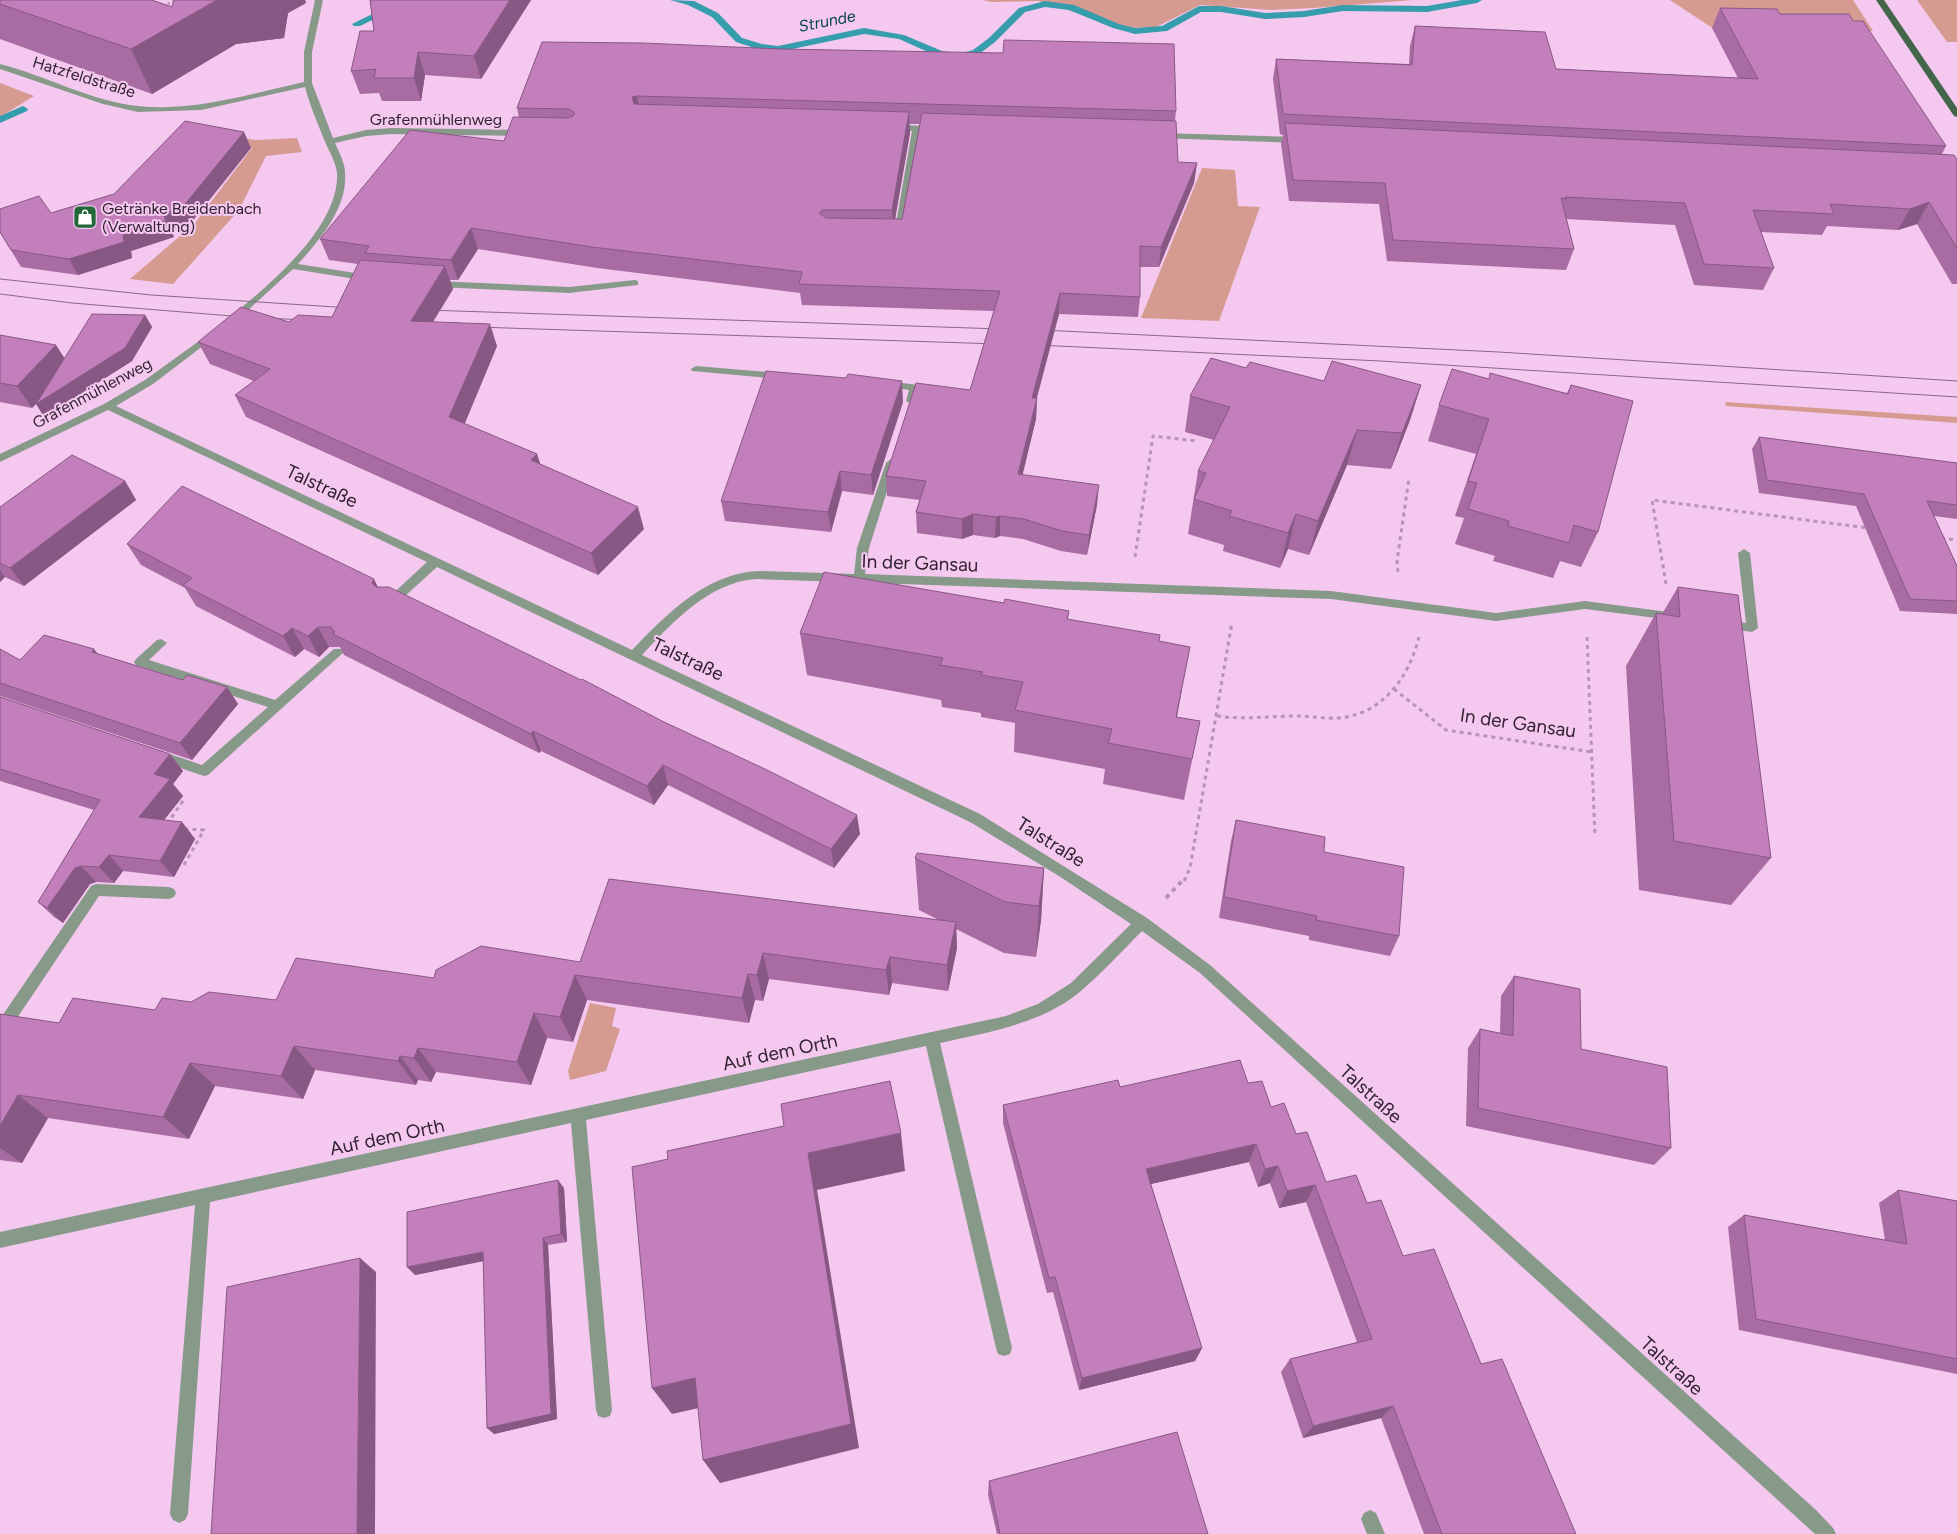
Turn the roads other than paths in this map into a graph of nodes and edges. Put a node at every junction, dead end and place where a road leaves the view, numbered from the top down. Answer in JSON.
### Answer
{"nodes":[{"id":1,"x":319,"y":0,"type":"edge"},
{"id":2,"x":1880,"y":0,"type":"edge"},
{"id":3,"x":0,"y":66,"type":"edge"},
{"id":4,"x":308,"y":84,"type":"junction"},
{"id":5,"x":1957,"y":114,"type":"edge"},
{"id":6,"x":888,"y":128,"type":"edge"},
{"id":7,"x":917,"y":129,"type":"junction"},
{"id":8,"x":947,"y":130,"type":"edge"},
{"id":9,"x":535,"y":134,"type":"edge"},
{"id":10,"x":1155,"y":136,"type":"edge"},
{"id":11,"x":1304,"y":140,"type":"edge"},
{"id":12,"x":329,"y":142,"type":"junction"},
{"id":13,"x":890,"y":236,"type":"edge"},
{"id":14,"x":291,"y":266,"type":"junction"},
{"id":15,"x":378,"y":279,"type":"edge"},
{"id":16,"x":421,"y":283,"type":"edge"},
{"id":17,"x":635,"y":283,"type":"dead end"},
{"id":18,"x":696,"y":369,"type":"dead end"},
{"id":19,"x":791,"y":377,"type":"edge"},
{"id":20,"x":877,"y":384,"type":"edge"},
{"id":21,"x":108,"y":406,"type":"junction"},
{"id":22,"x":906,"y":415,"type":"edge"},
{"id":23,"x":894,"y":453,"type":"edge"},
{"id":24,"x":0,"y":458,"type":"edge"},
{"id":25,"x":1744,"y":553,"type":"dead end"},
{"id":26,"x":436,"y":561,"type":"junction"},
{"id":27,"x":859,"y":578,"type":"junction"},
{"id":28,"x":390,"y":604,"type":"edge"},
{"id":29,"x":1687,"y":618,"type":"edge"},
{"id":30,"x":1715,"y":622,"type":"edge"},
{"id":31,"x":161,"y":643,"type":"dead end"},
{"id":32,"x":338,"y":652,"type":"edge"},
{"id":33,"x":635,"y":655,"type":"junction"},
{"id":34,"x":278,"y":706,"type":"junction"},
{"id":35,"x":148,"y":752,"type":"edge"},
{"id":36,"x":169,"y":893,"type":"road end"},
{"id":37,"x":1142,"y":922,"type":"junction"},
{"id":38,"x":0,"y":1031,"type":"edge"},
{"id":39,"x":932,"y":1040,"type":"junction"},
{"id":40,"x":578,"y":1116,"type":"junction"},
{"id":41,"x":203,"y":1196,"type":"junction"},
{"id":42,"x":0,"y":1240,"type":"edge"},
{"id":43,"x":1004,"y":1348,"type":"dead end"},
{"id":44,"x":604,"y":1410,"type":"dead end"},
{"id":45,"x":179,"y":1514,"type":"dead end"},
{"id":46,"x":1827,"y":1534,"type":"edge"}],
"edges":[{"from":1,"to":4,"type":"street","name":"Grafenmühlenweg"},
{"from":2,"to":5,"type":"main road"},
{"from":3,"to":4,"type":"street","name":"Hatzfeldstraße"},
{"from":4,"to":12,"type":"street","name":"Grafenmühlenweg"},
{"from":6,"to":7,"type":"street"},
{"from":7,"to":8,"type":"street"},
{"from":7,"to":13,"type":"street"},
{"from":9,"to":12,"type":"street","name":"Grafenmühlenweg"},
{"from":10,"to":11,"type":"street"},
{"from":12,"to":14,"type":"street","name":"Grafenmühlenweg"},
{"from":14,"to":15,"type":"street"},
{"from":14,"to":21,"type":"street","name":"Grafenmühlenweg"},
{"from":16,"to":17,"type":"street"},
{"from":18,"to":19,"type":"street"},
{"from":20,"to":22,"type":"street"},
{"from":21,"to":24,"type":"street","name":"Grafenmühlenweg"},
{"from":21,"to":26,"type":"street","name":"Talstraße"},
{"from":23,"to":27,"type":"street"},
{"from":25,"to":30,"type":"street"},
{"from":26,"to":28,"type":"street"},
{"from":26,"to":33,"type":"street","name":"Talstraße"},
{"from":27,"to":29,"type":"street","name":"In der Gansau"},
{"from":27,"to":33,"type":"street","name":"In der Gansau"},
{"from":31,"to":34,"type":"street"},
{"from":32,"to":34,"type":"street"},
{"from":33,"to":37,"type":"street","name":"Talstraße"},
{"from":34,"to":35,"type":"street"},
{"from":36,"to":38,"type":"street"},
{"from":37,"to":39,"type":"street","name":"Auf dem Orth"},
{"from":37,"to":46,"type":"street","name":"Talstraße"},
{"from":39,"to":40,"type":"street","name":"Auf dem Orth"},
{"from":39,"to":43,"type":"street"},
{"from":40,"to":41,"type":"street","name":"Auf dem Orth"},
{"from":40,"to":44,"type":"street"},
{"from":41,"to":42,"type":"street","name":"Auf dem Orth"},
{"from":41,"to":45,"type":"street"}]}
